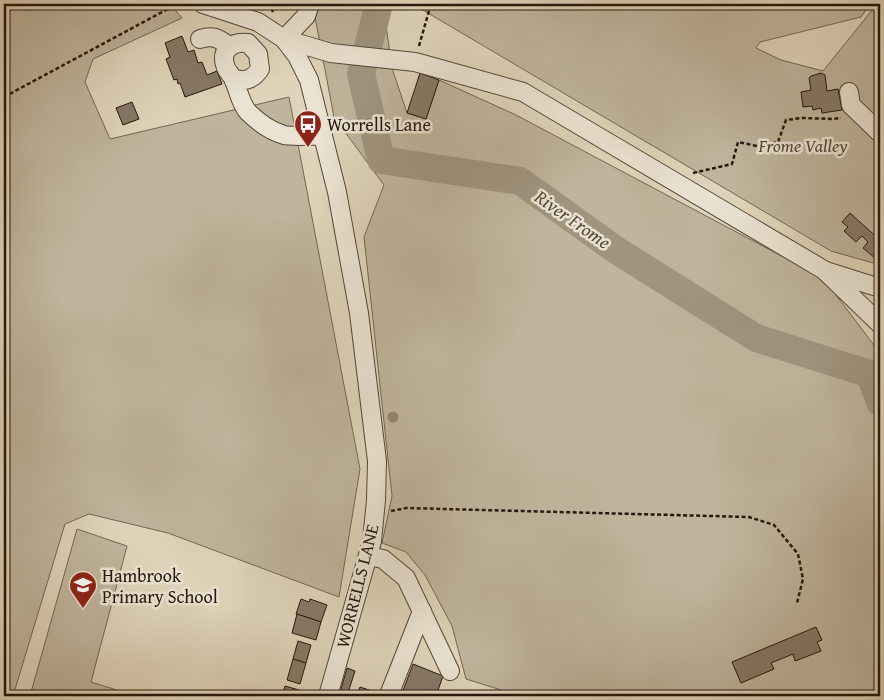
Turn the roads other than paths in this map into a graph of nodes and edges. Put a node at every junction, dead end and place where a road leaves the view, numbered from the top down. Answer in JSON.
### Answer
{"nodes":[{"id":1,"x":203,"y":4,"type":"edge"},
{"id":2,"x":310,"y":4,"type":"edge"},
{"id":3,"x":267,"y":28,"type":"junction"},
{"id":4,"x":200,"y":39,"type":"dead end"},
{"id":5,"x":284,"y":39,"type":"junction"},
{"id":6,"x":248,"y":43,"type":"junction"},
{"id":7,"x":230,"y":47,"type":"junction"},
{"id":8,"x":234,"y":79,"type":"junction"},
{"id":9,"x":848,"y":92,"type":"dead end"},
{"id":10,"x":880,"y":133,"type":"edge"},
{"id":11,"x":322,"y":136,"type":"junction"},
{"id":12,"x":824,"y":270,"type":"junction"},
{"id":13,"x":880,"y":288,"type":"edge"},
{"id":14,"x":880,"y":324,"type":"edge"},
{"id":15,"x":368,"y":556,"type":"junction"},
{"id":16,"x":422,"y":611,"type":"junction"},
{"id":17,"x":450,"y":671,"type":"dead end"},
{"id":18,"x":389,"y":695,"type":"edge"},
{"id":19,"x":328,"y":696,"type":"edge"}],
"edges":[{"from":1,"to":3,"type":"street"},
{"from":2,"to":5,"type":"street"},
{"from":3,"to":5,"type":"street"},
{"from":3,"to":6,"type":"street"},
{"from":4,"to":7,"type":"street"},
{"from":5,"to":11,"type":"street","name":"WORRELLS LANE"},
{"from":5,"to":12,"type":"street"},
{"from":6,"to":7,"type":"street"},
{"from":6,"to":8,"type":"street"},
{"from":7,"to":8,"type":"street"},
{"from":8,"to":11,"type":"street"},
{"from":9,"to":10,"type":"street"},
{"from":11,"to":15,"type":"street","name":"WORRELLS LANE"},
{"from":12,"to":13,"type":"street"},
{"from":12,"to":14,"type":"street"},
{"from":15,"to":16,"type":"street"},
{"from":15,"to":19,"type":"street","name":"WORRELLS LANE"},
{"from":16,"to":17,"type":"street"},
{"from":16,"to":18,"type":"street"}]}
